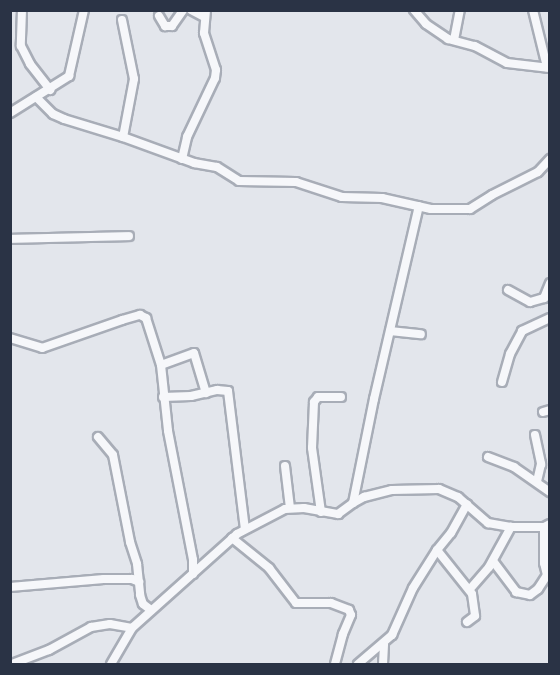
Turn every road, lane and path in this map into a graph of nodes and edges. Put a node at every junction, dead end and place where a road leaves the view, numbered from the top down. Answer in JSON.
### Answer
{"nodes":[{"id":1,"x":21,"y":10,"type":"edge"},
{"id":2,"x":84,"y":10,"type":"edge"},
{"id":3,"x":183,"y":10,"type":"edge"},
{"id":4,"x":191,"y":10,"type":"edge"},
{"id":5,"x":414,"y":10,"type":"edge"},
{"id":6,"x":460,"y":10,"type":"edge"},
{"id":7,"x":533,"y":10,"type":"edge"},
{"id":8,"x":205,"y":14,"type":"edge"},
{"id":9,"x":159,"y":16,"type":"dead end"},
{"id":10,"x":122,"y":20,"type":"dead end"},
{"id":11,"x":454,"y":40,"type":"junction"},
{"id":12,"x":548,"y":68,"type":"edge"},
{"id":13,"x":50,"y":90,"type":"junction"},
{"id":14,"x":36,"y":97,"type":"junction"},
{"id":15,"x":10,"y":113,"type":"edge"},
{"id":16,"x":123,"y":136,"type":"junction"},
{"id":17,"x":182,"y":159,"type":"junction"},
{"id":18,"x":549,"y":159,"type":"edge"},
{"id":19,"x":419,"y":206,"type":"junction"},
{"id":20,"x":129,"y":236,"type":"dead end"},
{"id":21,"x":10,"y":239,"type":"edge"},
{"id":22,"x":549,"y":283,"type":"edge"},
{"id":23,"x":508,"y":290,"type":"dead end"},
{"id":24,"x":547,"y":298,"type":"edge"},
{"id":25,"x":549,"y":318,"type":"edge"},
{"id":26,"x":390,"y":331,"type":"junction"},
{"id":27,"x":421,"y":334,"type":"dead end"},
{"id":28,"x":10,"y":338,"type":"edge"},
{"id":29,"x":161,"y":365,"type":"junction"},
{"id":30,"x":502,"y":382,"type":"dead end"},
{"id":31,"x":206,"y":393,"type":"junction"},
{"id":32,"x":163,"y":397,"type":"junction"},
{"id":33,"x":341,"y":397,"type":"dead end"},
{"id":34,"x":535,"y":435,"type":"dead end"},
{"id":35,"x":98,"y":436,"type":"dead end"},
{"id":36,"x":488,"y":457,"type":"dead end"},
{"id":37,"x":285,"y":466,"type":"dead end"},
{"id":38,"x":537,"y":482,"type":"junction"},
{"id":39,"x":549,"y":492,"type":"edge"},
{"id":40,"x":353,"y":503,"type":"junction"},
{"id":41,"x":467,"y":504,"type":"junction"},
{"id":42,"x":290,"y":508,"type":"junction"},
{"id":43,"x":321,"y":512,"type":"junction"},
{"id":44,"x":547,"y":525,"type":"edge"},
{"id":45,"x":511,"y":527,"type":"junction"},
{"id":46,"x":244,"y":529,"type":"junction"},
{"id":47,"x":232,"y":538,"type":"junction"},
{"id":48,"x":437,"y":550,"type":"junction"},
{"id":49,"x":493,"y":561,"type":"junction"},
{"id":50,"x":193,"y":574,"type":"junction"},
{"id":51,"x":548,"y":575,"type":"edge"},
{"id":52,"x":139,"y":582,"type":"junction"},
{"id":53,"x":10,"y":587,"type":"edge"},
{"id":54,"x":470,"y":589,"type":"junction"},
{"id":55,"x":151,"y":610,"type":"junction"},
{"id":56,"x":467,"y":622,"type":"dead end"},
{"id":57,"x":132,"y":628,"type":"junction"},
{"id":58,"x":384,"y":644,"type":"junction"},
{"id":59,"x":12,"y":664,"type":"edge"},
{"id":60,"x":111,"y":664,"type":"edge"},
{"id":61,"x":335,"y":664,"type":"edge"},
{"id":62,"x":358,"y":664,"type":"edge"},
{"id":63,"x":383,"y":664,"type":"edge"}],
"edges":[{"from":1,"to":13,"type":"street"},
{"from":2,"to":13,"type":"street"},
{"from":3,"to":9,"type":"street"},
{"from":4,"to":8,"type":"street"},
{"from":5,"to":11,"type":"street"},
{"from":6,"to":11,"type":"street"},
{"from":7,"to":12,"type":"street"},
{"from":8,"to":17,"type":"street"},
{"from":10,"to":16,"type":"street"},
{"from":11,"to":12,"type":"street"},
{"from":13,"to":14,"type":"street"},
{"from":14,"to":15,"type":"street"},
{"from":14,"to":16,"type":"street"},
{"from":16,"to":17,"type":"street"},
{"from":17,"to":19,"type":"street"},
{"from":18,"to":19,"type":"street"},
{"from":19,"to":26,"type":"street"},
{"from":20,"to":21,"type":"street"},
{"from":22,"to":24,"type":"street"},
{"from":23,"to":24,"type":"street"},
{"from":25,"to":30,"type":"street"},
{"from":26,"to":27,"type":"street"},
{"from":26,"to":40,"type":"street"},
{"from":28,"to":29,"type":"street"},
{"from":29,"to":31,"type":"street"},
{"from":29,"to":32,"type":"street"},
{"from":31,"to":32,"type":"street"},
{"from":31,"to":46,"type":"street"},
{"from":32,"to":50,"type":"street"},
{"from":33,"to":43,"type":"street"},
{"from":34,"to":38,"type":"street"},
{"from":35,"to":52,"type":"street"},
{"from":36,"to":38,"type":"street"},
{"from":37,"to":42,"type":"street"},
{"from":38,"to":39,"type":"street"},
{"from":40,"to":41,"type":"street"},
{"from":40,"to":43,"type":"street"},
{"from":41,"to":45,"type":"street"},
{"from":41,"to":48,"type":"street"},
{"from":42,"to":43,"type":"street"},
{"from":42,"to":46,"type":"street"},
{"from":44,"to":45,"type":"street"},
{"from":44,"to":51,"type":"street"},
{"from":45,"to":49,"type":"street"},
{"from":46,"to":47,"type":"street"},
{"from":47,"to":50,"type":"street"},
{"from":47,"to":61,"type":"street"},
{"from":48,"to":54,"type":"street"},
{"from":48,"to":58,"type":"street"},
{"from":49,"to":51,"type":"street"},
{"from":49,"to":54,"type":"street"},
{"from":50,"to":55,"type":"street"},
{"from":52,"to":53,"type":"street"},
{"from":52,"to":55,"type":"street"},
{"from":54,"to":56,"type":"street"},
{"from":55,"to":57,"type":"street"},
{"from":57,"to":59,"type":"street"},
{"from":57,"to":60,"type":"street"},
{"from":58,"to":62,"type":"street"},
{"from":58,"to":63,"type":"street"}]}
